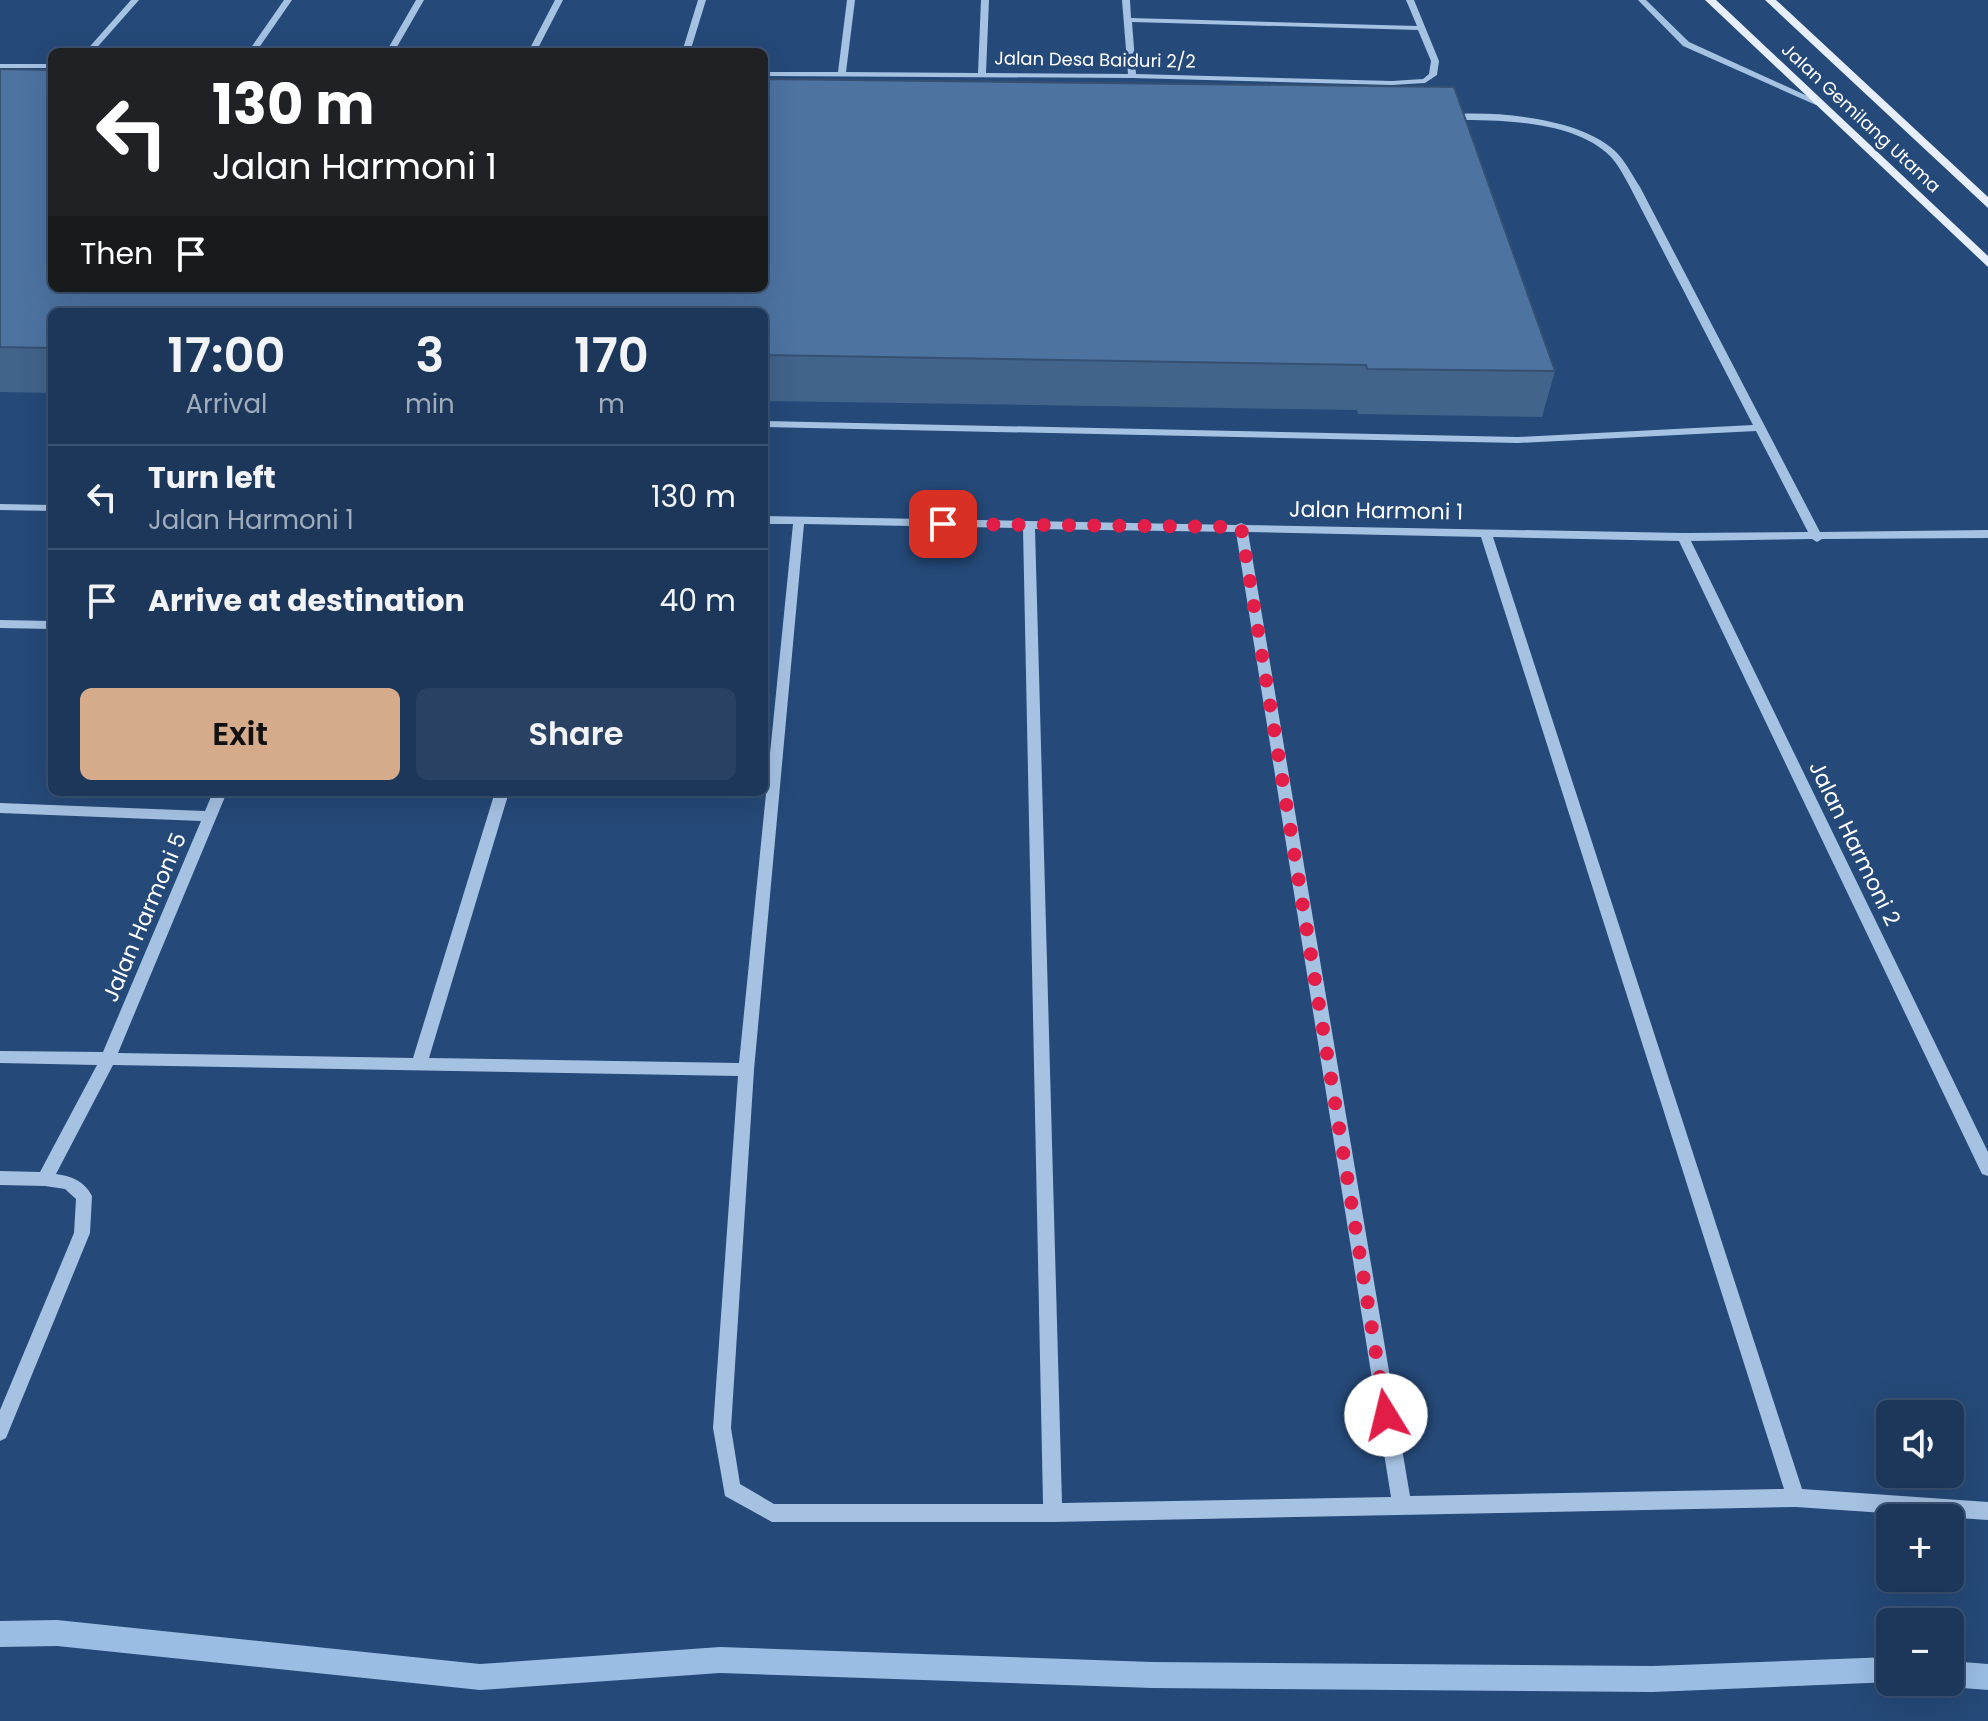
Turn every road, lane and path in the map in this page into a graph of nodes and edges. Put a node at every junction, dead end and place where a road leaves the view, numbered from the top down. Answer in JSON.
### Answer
{"nodes":[{"id":1,"x":135,"y":0,"type":"edge"},
{"id":2,"x":288,"y":0,"type":"edge"},
{"id":3,"x":420,"y":0,"type":"edge"},
{"id":4,"x":559,"y":0,"type":"edge"},
{"id":5,"x":702,"y":0,"type":"edge"},
{"id":6,"x":851,"y":0,"type":"edge"},
{"id":7,"x":985,"y":0,"type":"edge"},
{"id":8,"x":1126,"y":0,"type":"edge"},
{"id":9,"x":1410,"y":0,"type":"edge"},
{"id":10,"x":1642,"y":0,"type":"edge"},
{"id":11,"x":1710,"y":0,"type":"edge"},
{"id":12,"x":1770,"y":0,"type":"edge"},
{"id":13,"x":1126,"y":20,"type":"junction"},
{"id":14,"x":1421,"y":28,"type":"junction"},
{"id":15,"x":93,"y":48,"type":"edge"},
{"id":16,"x":255,"y":48,"type":"edge"},
{"id":17,"x":392,"y":48,"type":"edge"},
{"id":18,"x":534,"y":48,"type":"edge"},
{"id":19,"x":687,"y":48,"type":"edge"},
{"id":20,"x":0,"y":66,"type":"edge"},
{"id":21,"x":48,"y":66,"type":"edge"},
{"id":22,"x":768,"y":74,"type":"edge"},
{"id":23,"x":842,"y":74,"type":"junction"},
{"id":24,"x":982,"y":75,"type":"junction"},
{"id":25,"x":1132,"y":76,"type":"junction"},
{"id":26,"x":1819,"y":103,"type":"junction"},
{"id":27,"x":1433,"y":117,"type":"edge"},
{"id":28,"x":1988,"y":204,"type":"edge"},
{"id":29,"x":1988,"y":263,"type":"edge"},
{"id":30,"x":768,"y":424,"type":"edge"},
{"id":31,"x":1759,"y":428,"type":"junction"},
{"id":32,"x":0,"y":507,"type":"edge"},
{"id":33,"x":48,"y":508,"type":"edge"},
{"id":34,"x":768,"y":520,"type":"edge"},
{"id":35,"x":799,"y":521,"type":"junction"},
{"id":36,"x":1029,"y":526,"type":"junction"},
{"id":37,"x":1241,"y":527,"type":"junction"},
{"id":38,"x":1486,"y":533,"type":"junction"},
{"id":39,"x":1988,"y":534,"type":"edge"},
{"id":40,"x":1683,"y":537,"type":"junction"},
{"id":41,"x":1817,"y":538,"type":"junction"},
{"id":42,"x":0,"y":624,"type":"edge"},
{"id":43,"x":48,"y":625,"type":"edge"},
{"id":44,"x":218,"y":796,"type":"edge"},
{"id":45,"x":501,"y":796,"type":"edge"},
{"id":46,"x":0,"y":808,"type":"edge"},
{"id":47,"x":210,"y":816,"type":"junction"},
{"id":48,"x":0,"y":1057,"type":"edge"},
{"id":49,"x":108,"y":1059,"type":"junction"},
{"id":50,"x":419,"y":1064,"type":"junction"},
{"id":51,"x":746,"y":1070,"type":"junction"},
{"id":52,"x":1988,"y":1169,"type":"edge"},
{"id":53,"x":0,"y":1178,"type":"edge"},
{"id":54,"x":45,"y":1179,"type":"junction"},
{"id":55,"x":0,"y":1432,"type":"edge"},
{"id":56,"x":1796,"y":1498,"type":"junction"},
{"id":57,"x":1402,"y":1506,"type":"junction"},
{"id":58,"x":1988,"y":1511,"type":"edge"},
{"id":59,"x":1053,"y":1513,"type":"junction"}],
"edges":[{"from":1,"to":15,"type":"street"},
{"from":2,"to":16,"type":"street"},
{"from":3,"to":17,"type":"street"},
{"from":4,"to":18,"type":"street"},
{"from":5,"to":19,"type":"street"},
{"from":6,"to":23,"type":"street"},
{"from":7,"to":24,"type":"street"},
{"from":8,"to":13,"type":"street"},
{"from":9,"to":14,"type":"street"},
{"from":10,"to":26,"type":"street"},
{"from":11,"to":26,"type":"main road","name":"Jalan Gemilang Utama"},
{"from":12,"to":28,"type":"main road","name":"Jalan Gemilang Utama"},
{"from":13,"to":14,"type":"street"},
{"from":13,"to":25,"type":"street"},
{"from":14,"to":25,"type":"street","name":"Jalan Desa Baiduri 2/2"},
{"from":20,"to":21,"type":"street"},
{"from":22,"to":23,"type":"street","name":"Jalan Desa Baiduri 2/2"},
{"from":23,"to":24,"type":"street","name":"Jalan Desa Baiduri 2/2"},
{"from":24,"to":25,"type":"street","name":"Jalan Desa Baiduri 2/2"},
{"from":26,"to":29,"type":"main road","name":"Jalan Gemilang Utama"},
{"from":27,"to":31,"type":"street"},
{"from":30,"to":31,"type":"street"},
{"from":31,"to":41,"type":"street"},
{"from":32,"to":33,"type":"street"},
{"from":34,"to":35,"type":"street","name":"Jalan Harmoni 1"},
{"from":35,"to":36,"type":"street","name":"Jalan Harmoni 1"},
{"from":35,"to":51,"type":"street"},
{"from":36,"to":37,"type":"street","name":"Jalan Harmoni 1"},
{"from":36,"to":59,"type":"street"},
{"from":37,"to":38,"type":"street","name":"Jalan Harmoni 1"},
{"from":37,"to":57,"type":"street"},
{"from":38,"to":40,"type":"street","name":"Jalan Harmoni 1"},
{"from":38,"to":56,"type":"street"},
{"from":39,"to":41,"type":"street","name":"Jalan Harmoni 1"},
{"from":40,"to":41,"type":"street","name":"Jalan Harmoni 1"},
{"from":40,"to":52,"type":"street","name":"Jalan Harmoni 2"},
{"from":42,"to":43,"type":"street"},
{"from":44,"to":47,"type":"street","name":"Jalan Harmoni 5"},
{"from":45,"to":50,"type":"street"},
{"from":46,"to":47,"type":"street"},
{"from":47,"to":49,"type":"street","name":"Jalan Harmoni 5"},
{"from":48,"to":49,"type":"street"},
{"from":49,"to":50,"type":"street"},
{"from":49,"to":54,"type":"street","name":"Jalan Harmoni 5"},
{"from":50,"to":51,"type":"street"},
{"from":51,"to":59,"type":"street"},
{"from":53,"to":54,"type":"street"},
{"from":54,"to":55,"type":"street"},
{"from":56,"to":57,"type":"street"},
{"from":56,"to":58,"type":"street"},
{"from":57,"to":59,"type":"street"}]}
